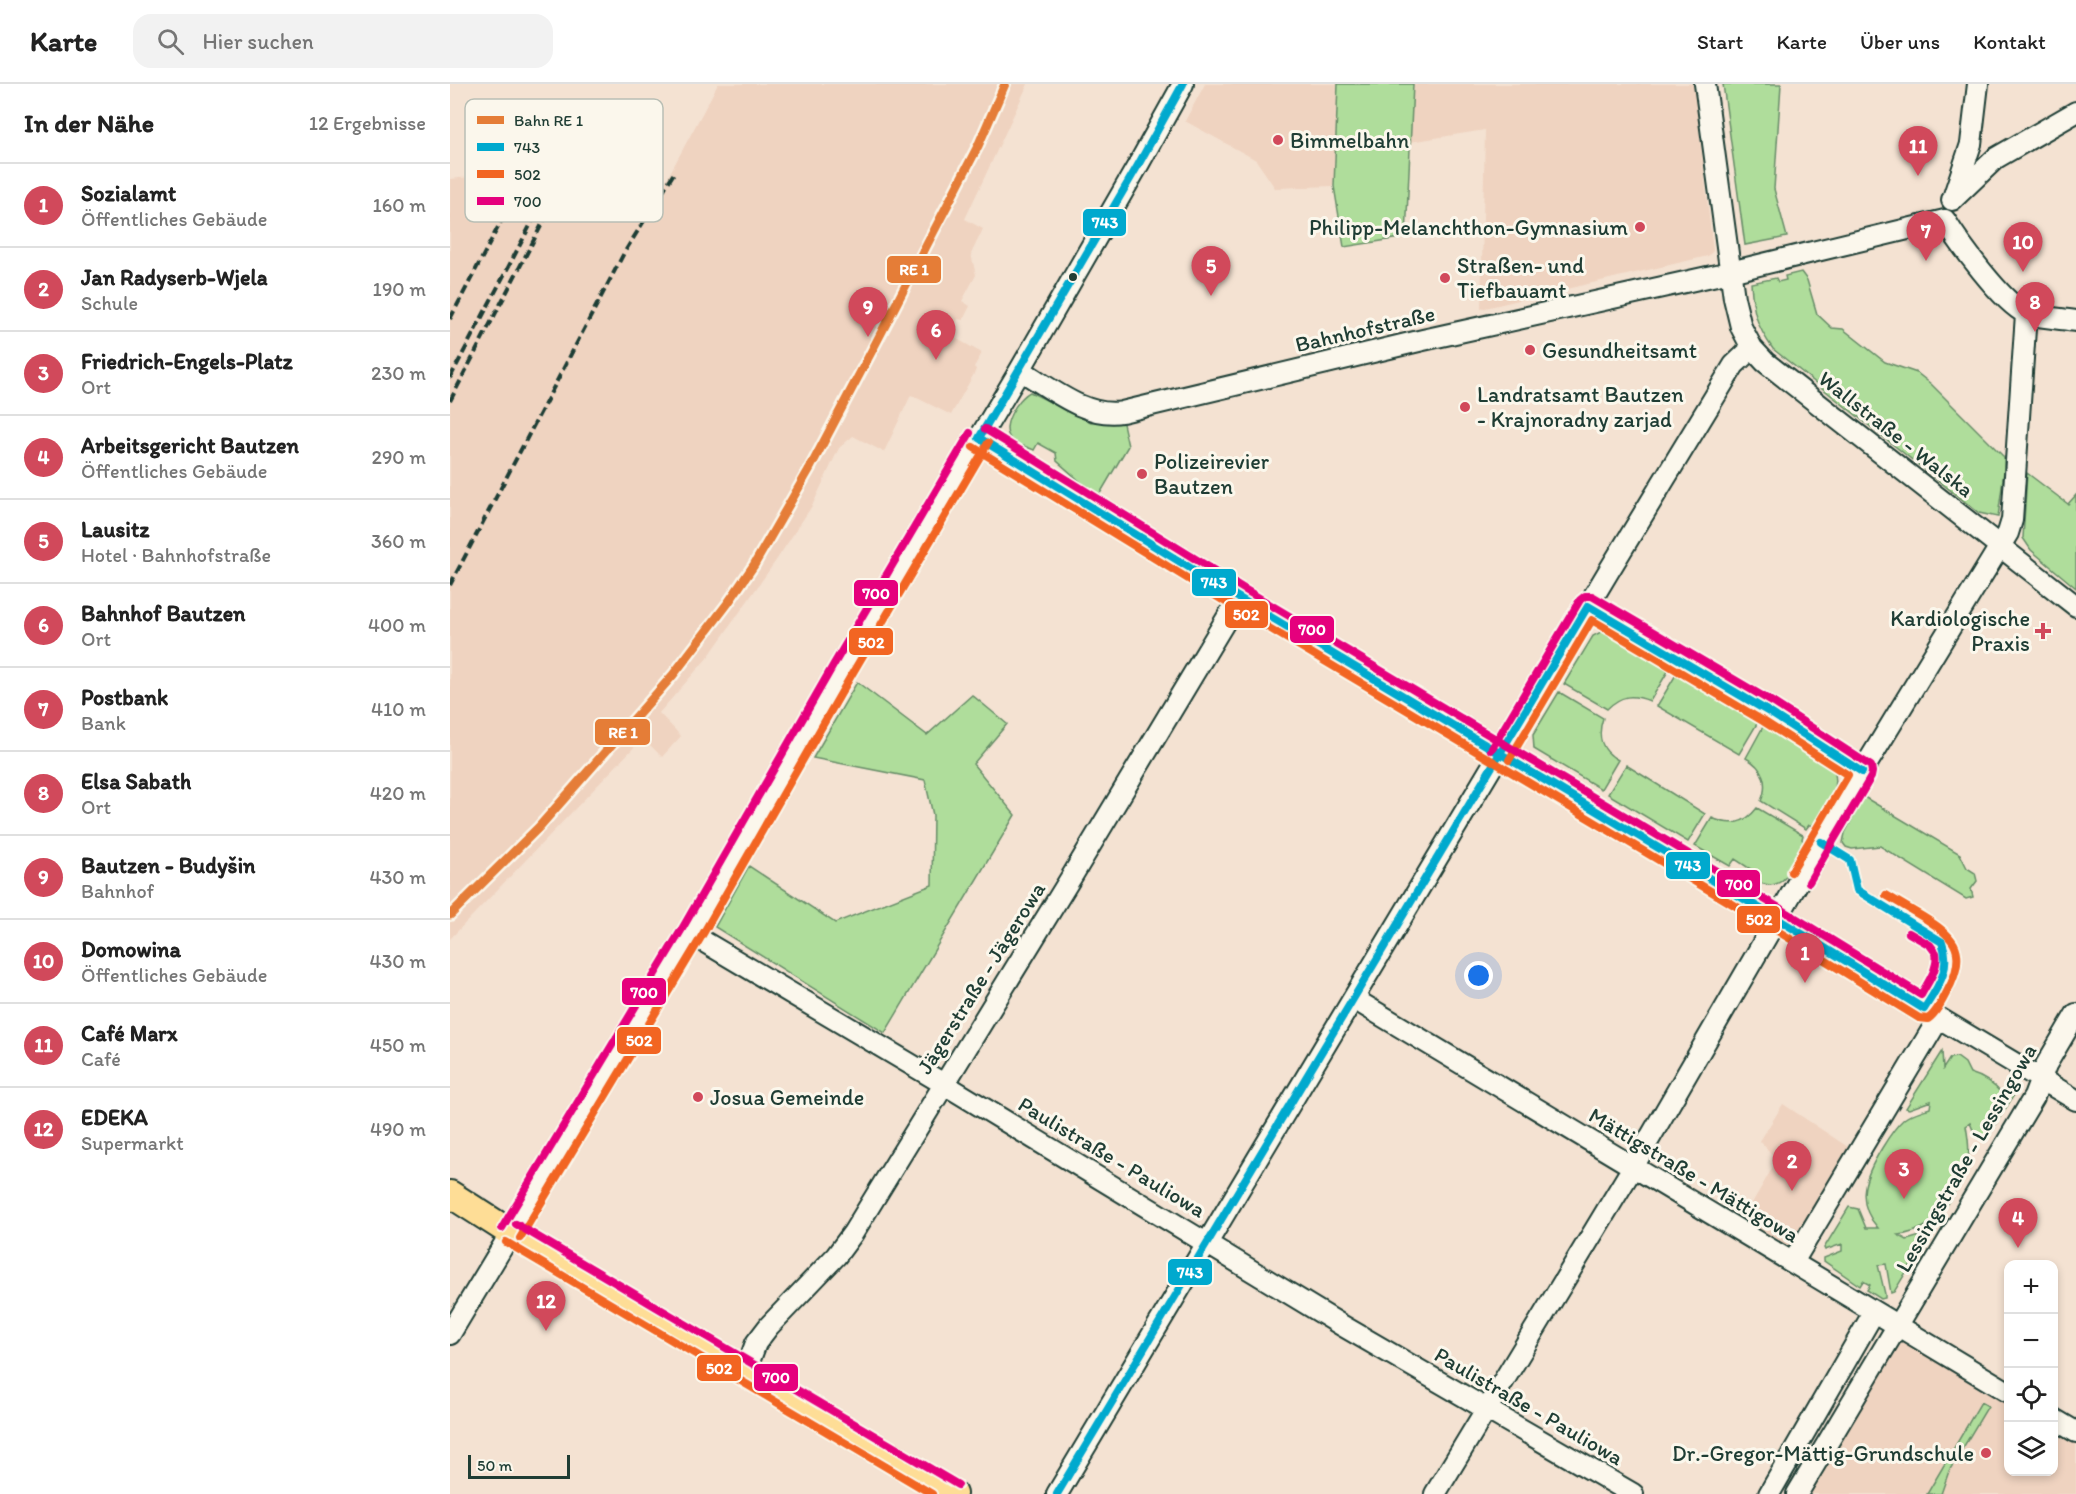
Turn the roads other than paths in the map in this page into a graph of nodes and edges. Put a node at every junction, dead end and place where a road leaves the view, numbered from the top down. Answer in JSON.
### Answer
{"nodes":[{"id":1,"x":1183,"y":84,"type":"edge"},
{"id":2,"x":1705,"y":84,"type":"edge"},
{"id":3,"x":1978,"y":84,"type":"edge"},
{"id":4,"x":2076,"y":112,"type":"edge"},
{"id":5,"x":1971,"y":144,"type":"junction"},
{"id":6,"x":1996,"y":158,"type":"junction"},
{"id":7,"x":1952,"y":200,"type":"junction"},
{"id":8,"x":1945,"y":220,"type":"junction"},
{"id":9,"x":1730,"y":272,"type":"junction"},
{"id":10,"x":2026,"y":314,"type":"junction"},
{"id":11,"x":2076,"y":321,"type":"edge"},
{"id":12,"x":1752,"y":348,"type":"junction"},
{"id":13,"x":1020,"y":370,"type":"junction"},
{"id":14,"x":979,"y":438,"type":"junction"},
{"id":15,"x":2001,"y":546,"type":"junction"},
{"id":16,"x":1239,"y":598,"type":"junction"},
{"id":17,"x":1588,"y":606,"type":"junction"},
{"id":18,"x":2076,"y":606,"type":"edge"},
{"id":19,"x":1500,"y":754,"type":"junction"},
{"id":20,"x":1862,"y":772,"type":"junction"},
{"id":21,"x":1776,"y":918,"type":"junction"},
{"id":22,"x":691,"y":934,"type":"junction"},
{"id":23,"x":1354,"y":999,"type":"junction"},
{"id":24,"x":2076,"y":1014,"type":"edge"},
{"id":25,"x":1939,"y":1018,"type":"junction"},
{"id":26,"x":2040,"y":1079,"type":"junction"},
{"id":27,"x":944,"y":1084,"type":"junction"},
{"id":28,"x":2076,"y":1100,"type":"edge"},
{"id":29,"x":1634,"y":1167,"type":"junction"},
{"id":30,"x":450,"y":1194,"type":"edge"},
{"id":31,"x":511,"y":1233,"type":"junction"},
{"id":32,"x":1208,"y":1243,"type":"junction"},
{"id":33,"x":1793,"y":1262,"type":"junction"},
{"id":34,"x":1874,"y":1312,"type":"junction"},
{"id":35,"x":1897,"y":1326,"type":"junction"},
{"id":36,"x":450,"y":1334,"type":"edge"},
{"id":37,"x":746,"y":1370,"type":"junction"},
{"id":38,"x":2004,"y":1390,"type":"edge"},
{"id":39,"x":1487,"y":1408,"type":"junction"},
{"id":40,"x":2058,"y":1421,"type":"edge"},
{"id":41,"x":2076,"y":1432,"type":"edge"},
{"id":42,"x":953,"y":1494,"type":"edge"},
{"id":43,"x":1057,"y":1494,"type":"edge"},
{"id":44,"x":1435,"y":1494,"type":"edge"},
{"id":45,"x":1633,"y":1494,"type":"edge"},
{"id":46,"x":1769,"y":1494,"type":"edge"},
{"id":47,"x":1797,"y":1494,"type":"edge"}],
"edges":[{"from":1,"to":13,"type":"street"},
{"from":2,"to":9,"type":"street","name":"Wallstraße - Walska"},
{"from":3,"to":5,"type":"street"},
{"from":4,"to":6,"type":"street"},
{"from":5,"to":6,"type":"street"},
{"from":5,"to":7,"type":"street"},
{"from":6,"to":7,"type":"street"},
{"from":7,"to":8,"type":"street"},
{"from":8,"to":9,"type":"street","name":"Bahnhofstraße"},
{"from":8,"to":10,"type":"street"},
{"from":9,"to":12,"type":"street","name":"Wallstraße - Walska"},
{"from":9,"to":13,"type":"street","name":"Bahnhofstraße"},
{"from":10,"to":11,"type":"street"},
{"from":10,"to":15,"type":"street"},
{"from":12,"to":15,"type":"street","name":"Wallstraße - Walska"},
{"from":12,"to":17,"type":"street"},
{"from":13,"to":14,"type":"street"},
{"from":14,"to":16,"type":"street"},
{"from":14,"to":22,"type":"street"},
{"from":15,"to":18,"type":"street","name":"Wallstraße - Walska"},
{"from":15,"to":20,"type":"street"},
{"from":16,"to":19,"type":"street"},
{"from":16,"to":27,"type":"street","name":"Jägerstraße - Jägerowa"},
{"from":17,"to":19,"type":"street"},
{"from":17,"to":20,"type":"street"},
{"from":19,"to":21,"type":"street"},
{"from":19,"to":23,"type":"street"},
{"from":20,"to":21,"type":"street"},
{"from":21,"to":25,"type":"street"},
{"from":21,"to":29,"type":"street"},
{"from":22,"to":27,"type":"street","name":"Paulistraße - Pauliowa"},
{"from":22,"to":31,"type":"street"},
{"from":23,"to":29,"type":"street","name":"Mättigstraße - Mättigowa"},
{"from":23,"to":32,"type":"street"},
{"from":24,"to":26,"type":"street","name":"Lessingstraße - Lessingowa"},
{"from":25,"to":26,"type":"street"},
{"from":25,"to":33,"type":"street"},
{"from":26,"to":28,"type":"street"},
{"from":26,"to":35,"type":"street","name":"Lessingstraße - Lessingowa"},
{"from":27,"to":32,"type":"street","name":"Paulistraße - Pauliowa"},
{"from":27,"to":37,"type":"street","name":"Jägerstraße - Jägerowa"},
{"from":29,"to":33,"type":"street","name":"Mättigstraße - Mättigowa"},
{"from":29,"to":39,"type":"street"},
{"from":30,"to":31,"type":"main road"},
{"from":31,"to":36,"type":"street"},
{"from":31,"to":37,"type":"main road"},
{"from":32,"to":39,"type":"street","name":"Paulistraße - Pauliowa"},
{"from":32,"to":43,"type":"street"},
{"from":33,"to":34,"type":"street","name":"Mättigstraße - Mättigowa"},
{"from":34,"to":35,"type":"street","name":"Mättigstraße - Mättigowa"},
{"from":34,"to":46,"type":"street"},
{"from":35,"to":38,"type":"street","name":"Mättigstraße - Mättigowa"},
{"from":35,"to":47,"type":"street","name":"Lessingstraße - Lessingowa"},
{"from":37,"to":42,"type":"main road"},
{"from":39,"to":44,"type":"street"},
{"from":39,"to":45,"type":"street","name":"Paulistraße - Pauliowa"},
{"from":40,"to":41,"type":"street"}]}
